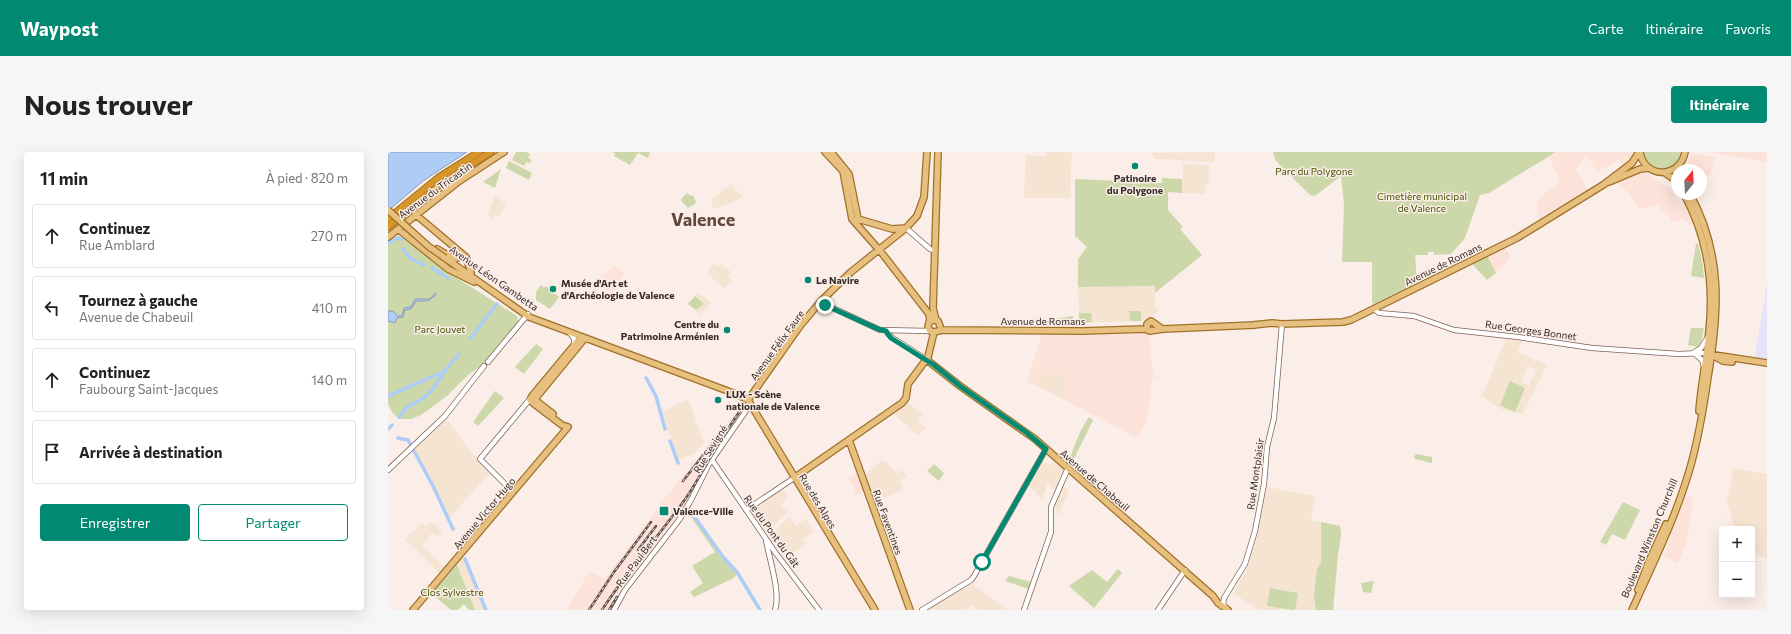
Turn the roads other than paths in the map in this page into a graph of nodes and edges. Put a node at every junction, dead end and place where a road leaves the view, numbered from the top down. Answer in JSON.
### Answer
{"nodes":[{"id":1,"x":480,"y":152,"type":"edge"},
{"id":2,"x":491,"y":152,"type":"edge"},
{"id":3,"x":504,"y":152,"type":"edge"},
{"id":4,"x":825,"y":152,"type":"edge"},
{"id":5,"x":927,"y":152,"type":"edge"},
{"id":6,"x":938,"y":152,"type":"edge"},
{"id":7,"x":1639,"y":152,"type":"edge"},
{"id":8,"x":1685,"y":152,"type":"edge"},
{"id":9,"x":833,"y":154,"type":"edge"},
{"id":10,"x":1681,"y":164,"type":"edge"},
{"id":11,"x":1649,"y":168,"type":"junction"},
{"id":12,"x":1671,"y":170,"type":"edge"},
{"id":13,"x":1665,"y":172,"type":"junction"},
{"id":14,"x":1671,"y":176,"type":"edge"},
{"id":15,"x":1603,"y":185,"type":"junction"},
{"id":16,"x":1687,"y":200,"type":"edge"},
{"id":17,"x":1693,"y":200,"type":"edge"},
{"id":18,"x":388,"y":206,"type":"edge"},
{"id":19,"x":423,"y":208,"type":"junction"},
{"id":20,"x":388,"y":210,"type":"edge"},
{"id":21,"x":415,"y":214,"type":"junction"},
{"id":22,"x":388,"y":219,"type":"edge"},
{"id":23,"x":424,"y":222,"type":"junction"},
{"id":24,"x":878,"y":226,"type":"junction"},
{"id":25,"x":388,"y":227,"type":"edge"},
{"id":26,"x":892,"y":228,"type":"junction"},
{"id":27,"x":906,"y":228,"type":"junction"},
{"id":28,"x":398,"y":229,"type":"junction"},
{"id":29,"x":864,"y":233,"type":"junction"},
{"id":30,"x":390,"y":235,"type":"edge"},
{"id":31,"x":406,"y":235,"type":"junction"},
{"id":32,"x":891,"y":239,"type":"junction"},
{"id":33,"x":870,"y":241,"type":"junction"},
{"id":34,"x":437,"y":249,"type":"junction"},
{"id":35,"x":879,"y":250,"type":"junction"},
{"id":36,"x":935,"y":251,"type":"junction"},
{"id":37,"x":459,"y":252,"type":"junction"},
{"id":38,"x":445,"y":258,"type":"junction"},
{"id":39,"x":867,"y":260,"type":"junction"},
{"id":40,"x":448,"y":269,"type":"junction"},
{"id":41,"x":471,"y":273,"type":"junction"},
{"id":42,"x":489,"y":290,"type":"junction"},
{"id":43,"x":821,"y":302,"type":"junction"},
{"id":44,"x":933,"y":308,"type":"junction"},
{"id":45,"x":1374,"y":309,"type":"junction"},
{"id":46,"x":929,"y":314,"type":"junction"},
{"id":47,"x":525,"y":316,"type":"junction"},
{"id":48,"x":933,"y":321,"type":"junction"},
{"id":49,"x":1281,"y":324,"type":"junction"},
{"id":50,"x":1150,"y":328,"type":"junction"},
{"id":51,"x":886,"y":331,"type":"junction"},
{"id":52,"x":935,"y":331,"type":"junction"},
{"id":53,"x":569,"y":332,"type":"junction"},
{"id":54,"x":1709,"y":333,"type":"junction"},
{"id":55,"x":583,"y":338,"type":"junction"},
{"id":56,"x":574,"y":345,"type":"junction"},
{"id":57,"x":1696,"y":353,"type":"junction"},
{"id":58,"x":1707,"y":354,"type":"junction"},
{"id":59,"x":927,"y":360,"type":"junction"},
{"id":60,"x":1723,"y":360,"type":"junction"},
{"id":61,"x":488,"y":362,"type":"dead end"},
{"id":62,"x":1767,"y":364,"type":"edge"},
{"id":63,"x":484,"y":366,"type":"dead end"},
{"id":64,"x":1707,"y":370,"type":"junction"},
{"id":65,"x":533,"y":400,"type":"junction"},
{"id":66,"x":749,"y":403,"type":"junction"},
{"id":67,"x":849,"y":440,"type":"junction"},
{"id":68,"x":1046,"y":449,"type":"junction"},
{"id":69,"x":712,"y":460,"type":"junction"},
{"id":70,"x":1068,"y":468,"type":"junction"},
{"id":71,"x":388,"y":470,"type":"edge"},
{"id":72,"x":794,"y":478,"type":"junction"},
{"id":73,"x":513,"y":492,"type":"junction"},
{"id":74,"x":746,"y":510,"type":"junction"},
{"id":75,"x":676,"y":524,"type":"joint"},
{"id":76,"x":766,"y":538,"type":"junction"},
{"id":77,"x":1185,"y":570,"type":"junction"},
{"id":78,"x":1213,"y":596,"type":"junction"},
{"id":79,"x":1224,"y":596,"type":"junction"},
{"id":80,"x":909,"y":608,"type":"edge"},
{"id":81,"x":413,"y":610,"type":"edge"},
{"id":82,"x":614,"y":610,"type":"edge"},
{"id":83,"x":775,"y":610,"type":"edge"},
{"id":84,"x":819,"y":610,"type":"edge"},
{"id":85,"x":874,"y":610,"type":"edge"},
{"id":86,"x":922,"y":610,"type":"edge"},
{"id":87,"x":1024,"y":610,"type":"edge"},
{"id":88,"x":1158,"y":610,"type":"edge"},
{"id":89,"x":1228,"y":610,"type":"edge"},
{"id":90,"x":1628,"y":610,"type":"edge"},
{"id":91,"x":1632,"y":610,"type":"edge"}],
"edges":[{"from":1,"to":22,"type":"highway"},
{"from":2,"to":25,"type":"highway"},
{"from":3,"to":19,"type":"main road","name":"Avenue du Tricastin"},
{"from":4,"to":9,"type":"main road"},
{"from":5,"to":27,"type":"main road","name":"Avenue Félix Faure"},
{"from":6,"to":36,"type":"main road"},
{"from":7,"to":11,"type":"main road"},
{"from":7,"to":15,"type":"main road","name":"Avenue de Romans"},
{"from":8,"to":10,"type":"main road"},
{"from":9,"to":24,"type":"main road"},
{"from":9,"to":29,"type":"main road"},
{"from":11,"to":13,"type":"main road"},
{"from":11,"to":15,"type":"main road","name":"Avenue de Romans"},
{"from":12,"to":13,"type":"main road"},
{"from":13,"to":14,"type":"main road"},
{"from":15,"to":45,"type":"main road","name":"Avenue de Romans"},
{"from":16,"to":54,"type":"main road"},
{"from":17,"to":58,"type":"main road"},
{"from":18,"to":34,"type":"main road"},
{"from":19,"to":21,"type":"main road","name":"Avenue du Tricastin"},
{"from":19,"to":23,"type":"main road"},
{"from":20,"to":38,"type":"main road","name":"Avenue Léon Gambetta","bridge":true},
{"from":21,"to":23,"type":"main road"},
{"from":21,"to":28,"type":"main road","name":"Avenue du Tricastin"},
{"from":23,"to":37,"type":"main road"},
{"from":24,"to":26,"type":"main road"},
{"from":24,"to":29,"type":"main road"},
{"from":26,"to":27,"type":"main road"},
{"from":26,"to":32,"type":"main road"},
{"from":27,"to":32,"type":"main road","name":"Avenue Félix Faure"},
{"from":27,"to":36,"type":"street"},
{"from":28,"to":30,"type":"main road","name":"Avenue du Tricastin"},
{"from":28,"to":31,"type":"main road"},
{"from":29,"to":33,"type":"main road"},
{"from":30,"to":31,"type":"main road"},
{"from":31,"to":40,"type":"main road"},
{"from":32,"to":35,"type":"main road","name":"Avenue Félix Faure"},
{"from":33,"to":35,"type":"main road"},
{"from":33,"to":39,"type":"main road"},
{"from":34,"to":37,"type":"main road"},
{"from":34,"to":41,"type":"main road","name":"Avenue Léon Gambetta"},
{"from":35,"to":39,"type":"main road","name":"Avenue Félix Faure"},
{"from":35,"to":46,"type":"main road"},
{"from":36,"to":44,"type":"main road"},
{"from":37,"to":41,"type":"main road"},
{"from":38,"to":40,"type":"main road"},
{"from":38,"to":42,"type":"main road","name":"Avenue Léon Gambetta"},
{"from":39,"to":43,"type":"main road","name":"Avenue Félix Faure"},
{"from":40,"to":42,"type":"main road"},
{"from":41,"to":47,"type":"main road","name":"Avenue Léon Gambetta"},
{"from":42,"to":47,"type":"main road","name":"Avenue Léon Gambetta"},
{"from":43,"to":51,"type":"street"},
{"from":43,"to":66,"type":"main road","name":"Avenue Félix Faure"},
{"from":44,"to":46,"type":"main road"},
{"from":44,"to":48,"type":"main road"},
{"from":45,"to":49,"type":"main road","name":"Avenue de Romans"},
{"from":45,"to":57,"type":"street","name":"Rue Georges Bonnet"},
{"from":46,"to":48,"type":"main road"},
{"from":47,"to":53,"type":"main road","name":"Avenue Léon Gambetta"},
{"from":47,"to":61,"type":"street"},
{"from":48,"to":52,"type":"main road"},
{"from":48,"to":52,"type":"main road"},
{"from":49,"to":50,"type":"main road","name":"Avenue de Romans"},
{"from":49,"to":79,"type":"street","name":"Rue Montplaisir"},
{"from":50,"to":52,"type":"main road","name":"Avenue de Romans"},
{"from":50,"to":52,"type":"main road","name":"Avenue de Romans"},
{"from":51,"to":52,"type":"street","name":"Avenue de Romans"},
{"from":51,"to":59,"type":"street","name":"Avenue de Chabeuil"},
{"from":52,"to":59,"type":"main road"},
{"from":53,"to":55,"type":"main road","name":"Avenue Léon Gambetta"},
{"from":53,"to":56,"type":"street"},
{"from":54,"to":57,"type":"street"},
{"from":54,"to":58,"type":"main road"},
{"from":55,"to":56,"type":"main road"},
{"from":55,"to":65,"type":"main road"},
{"from":55,"to":66,"type":"main road","name":"Avenue Léon Gambetta"},
{"from":56,"to":65,"type":"main road"},
{"from":57,"to":58,"type":"street","name":"Rue Georges Bonnet"},
{"from":57,"to":64,"type":"street"},
{"from":58,"to":60,"type":"main road"},
{"from":58,"to":62,"type":"main road"},
{"from":58,"to":64,"type":"main road","name":"Boulevard Winston Churchill"},
{"from":59,"to":67,"type":"main road"},
{"from":59,"to":68,"type":"main road","name":"Avenue de Chabeuil"},
{"from":60,"to":62,"type":"main road"},
{"from":60,"to":64,"type":"main road"},
{"from":63,"to":71,"type":"street"},
{"from":64,"to":90,"type":"main road","name":"Boulevard Winston Churchill"},
{"from":64,"to":91,"type":"main road","name":"Boulevard Winston Churchill"},
{"from":65,"to":73,"type":"street"},
{"from":65,"to":73,"type":"main road","name":"Avenue Victor Hugo"},
{"from":66,"to":69,"type":"street","name":"Rue Sevigné"},
{"from":66,"to":72,"type":"main road","name":"Rue des Alpes"},
{"from":67,"to":72,"type":"main road"},
{"from":67,"to":80,"type":"main road","name":"Rue Faventines"},
{"from":68,"to":70,"type":"main road","name":"Avenue de Chabeuil"},
{"from":68,"to":86,"type":"street"},
{"from":69,"to":74,"type":"street","name":"Rue du Pont du Gât"},
{"from":69,"to":75,"type":"street","name":"Rue Sevigné"},
{"from":70,"to":77,"type":"main road","name":"Avenue de Chabeuil"},
{"from":70,"to":87,"type":"street"},
{"from":72,"to":74,"type":"street"},
{"from":72,"to":85,"type":"main road","name":"Rue des Alpes"},
{"from":73,"to":81,"type":"main road","name":"Avenue Victor Hugo"},
{"from":74,"to":76,"type":"street","name":"Rue du Pont du Gât"},
{"from":75,"to":82,"type":"street","name":"Rue Paul Bert"},
{"from":76,"to":83,"type":"street"},
{"from":76,"to":84,"type":"street","name":"Rue du Pont du Gât"},
{"from":77,"to":78,"type":"main road","name":"Avenue de Chabeuil"},
{"from":77,"to":88,"type":"street"},
{"from":78,"to":79,"type":"street"},
{"from":78,"to":89,"type":"main road","name":"Avenue de Chabeuil"},
{"from":79,"to":89,"type":"street"}]}
